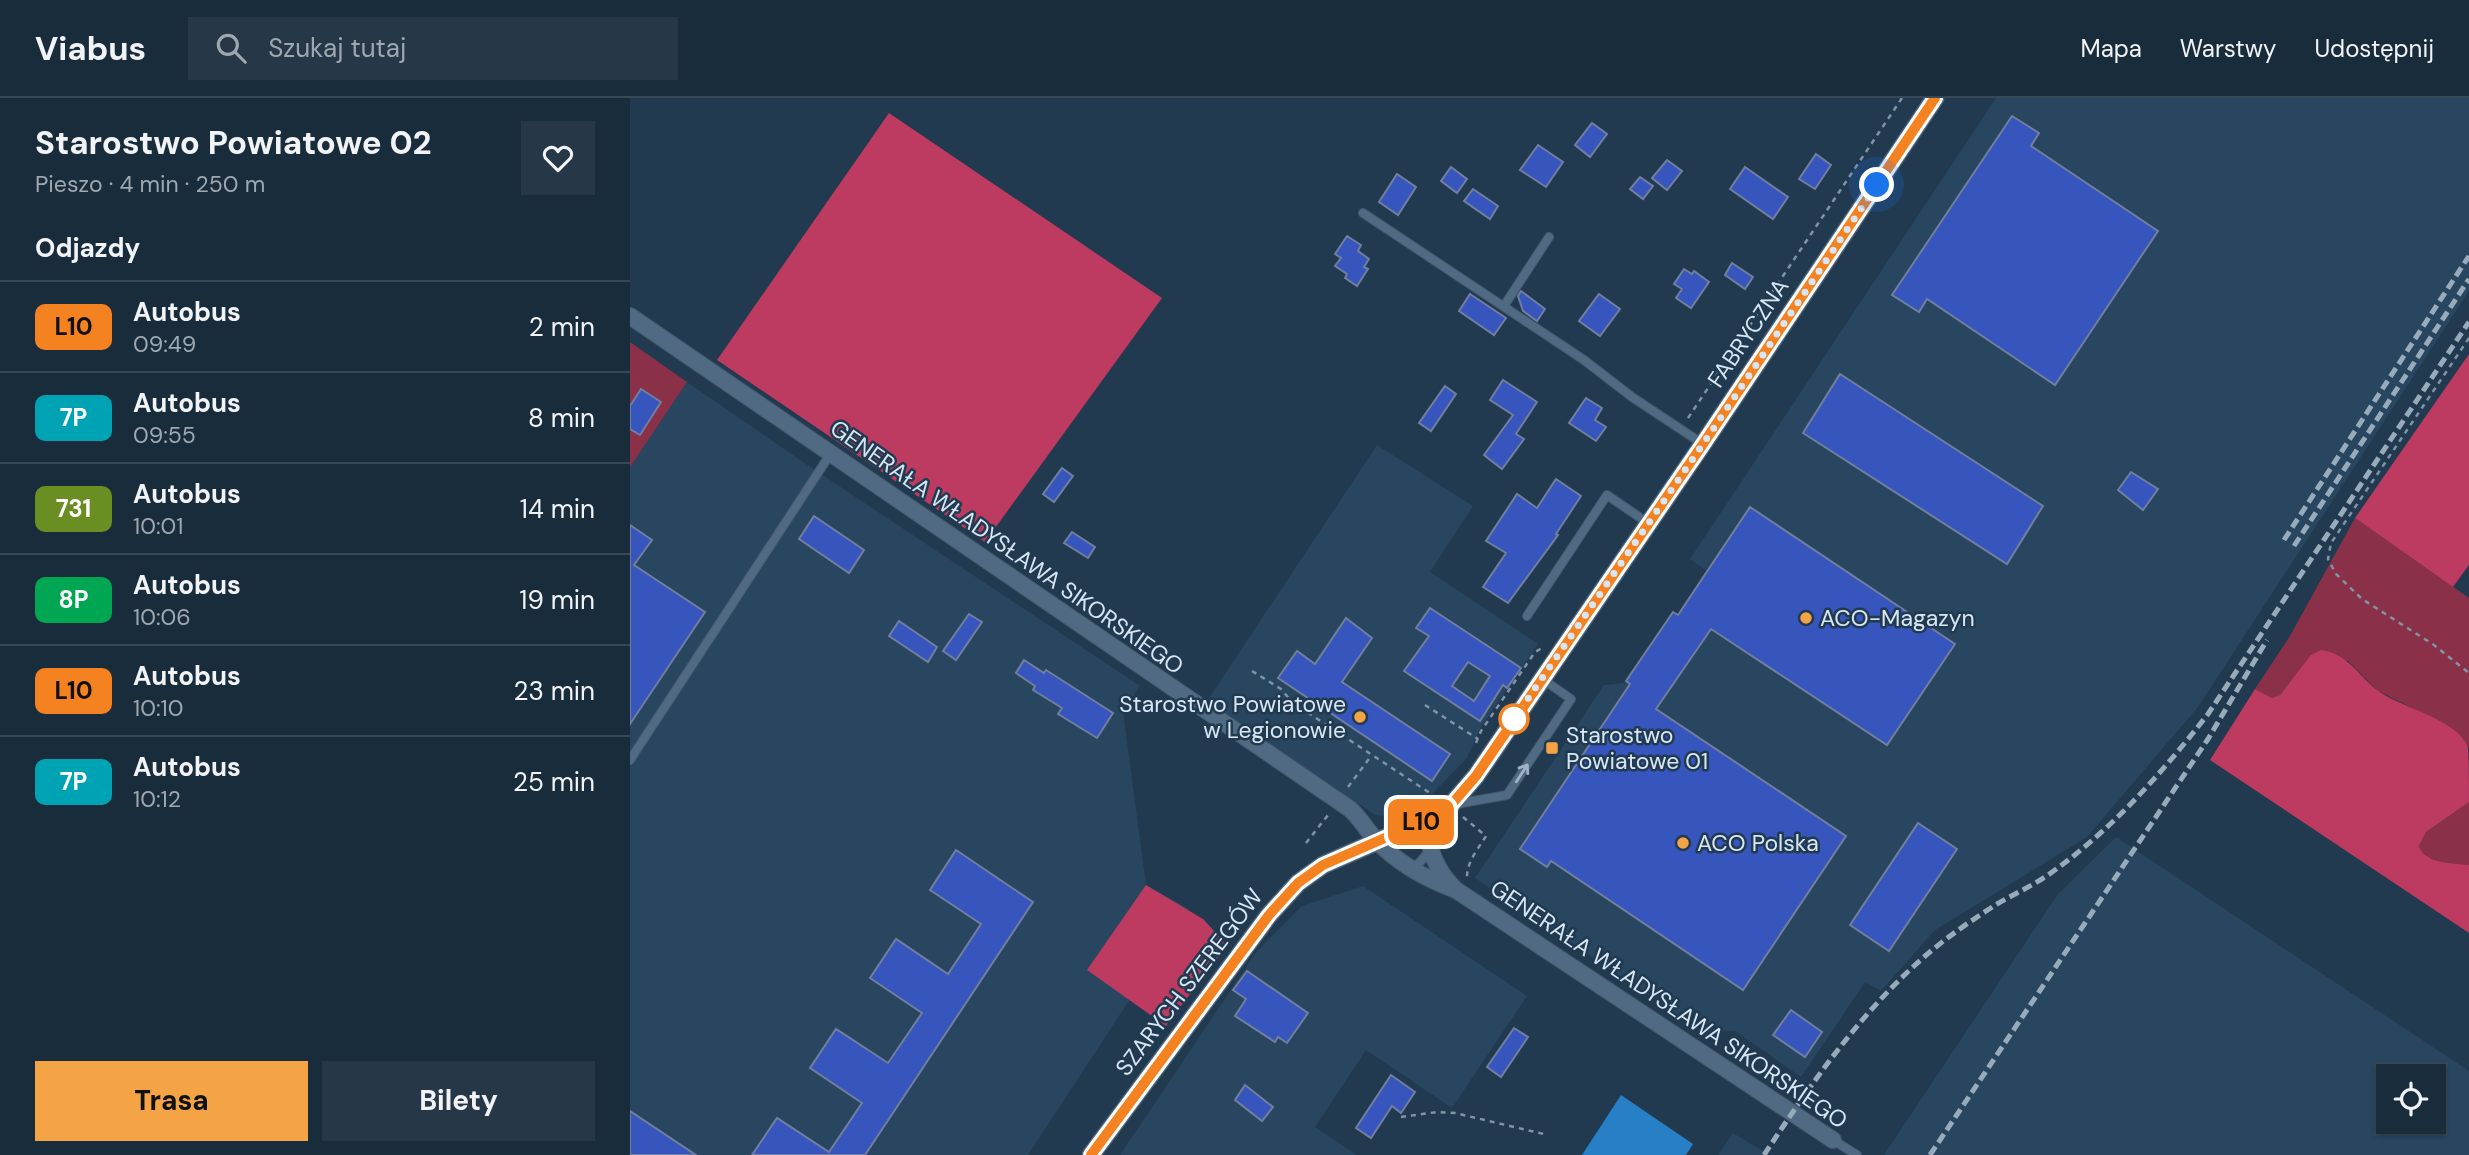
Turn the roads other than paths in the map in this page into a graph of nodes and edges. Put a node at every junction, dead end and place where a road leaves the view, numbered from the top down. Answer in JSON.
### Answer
{"nodes":[{"id":1,"x":1935,"y":98,"type":"edge"},
{"id":2,"x":1363,"y":213,"type":"dead end"},
{"id":3,"x":1549,"y":237,"type":"dead end"},
{"id":4,"x":1504,"y":306,"type":"junction"},
{"id":5,"x":630,"y":316,"type":"edge"},
{"id":6,"x":1703,"y":444,"type":"junction"},
{"id":7,"x":831,"y":453,"type":"junction"},
{"id":8,"x":1648,"y":523,"type":"junction"},
{"id":9,"x":1599,"y":594,"type":"joint"},
{"id":10,"x":1527,"y":616,"type":"dead end"},
{"id":11,"x":1541,"y":678,"type":"junction"},
{"id":12,"x":630,"y":760,"type":"edge"},
{"id":13,"x":1456,"y":810,"type":"junction"},
{"id":14,"x":1426,"y":820,"type":"junction"},
{"id":15,"x":1377,"y":841,"type":"junction"},
{"id":16,"x":1430,"y":851,"type":"junction"},
{"id":17,"x":1410,"y":868,"type":"junction"},
{"id":18,"x":1463,"y":886,"type":"junction"},
{"id":19,"x":1833,"y":1140,"type":"joint"},
{"id":20,"x":1091,"y":1155,"type":"edge"},
{"id":21,"x":1857,"y":1155,"type":"edge"}],
"edges":[{"from":1,"to":6,"type":"street","name":"FABRYCZNA"},
{"from":2,"to":4,"type":"lane"},
{"from":3,"to":4,"type":"lane"},
{"from":4,"to":6,"type":"lane"},
{"from":5,"to":7,"type":"street","name":"GENERAŁA WŁADYSŁAWA SIKORSKIEGO"},
{"from":6,"to":8,"type":"street","name":"FABRYCZNA"},
{"from":7,"to":12,"type":"lane"},
{"from":7,"to":15,"type":"street","name":"GENERAŁA WŁADYSŁAWA SIKORSKIEGO"},
{"from":8,"to":9,"type":"street","name":"FABRYCZNA"},
{"from":8,"to":10,"type":"lane"},
{"from":9,"to":11,"type":"street","name":"SZARYCH SZEREGÓW"},
{"from":11,"to":13,"type":"street","name":"SZARYCH SZEREGÓW"},
{"from":13,"to":11,"type":"lane","one_way":true},
{"from":13,"to":14,"type":"street","name":"SZARYCH SZEREGÓW"},
{"from":14,"to":15,"type":"street","name":"SZARYCH SZEREGÓW"},
{"from":14,"to":16,"type":"street","name":"GENERAŁA WŁADYSŁAWA SIKORSKIEGO"},
{"from":15,"to":17,"type":"street","name":"GENERAŁA WŁADYSŁAWA SIKORSKIEGO"},
{"from":15,"to":20,"type":"street","name":"SZARYCH SZEREGÓW"},
{"from":16,"to":17,"type":"lane"},
{"from":16,"to":18,"type":"street","name":"GENERAŁA WŁADYSŁAWA SIKORSKIEGO"},
{"from":17,"to":18,"type":"street","name":"GENERAŁA WŁADYSŁAWA SIKORSKIEGO"},
{"from":18,"to":19,"type":"street","name":"GENERAŁA WŁADYSŁAWA SIKORSKIEGO"},
{"from":19,"to":21,"type":"lane","name":"GENERAŁA WŁADYSŁAWA SIKORSKIEGO"}]}
